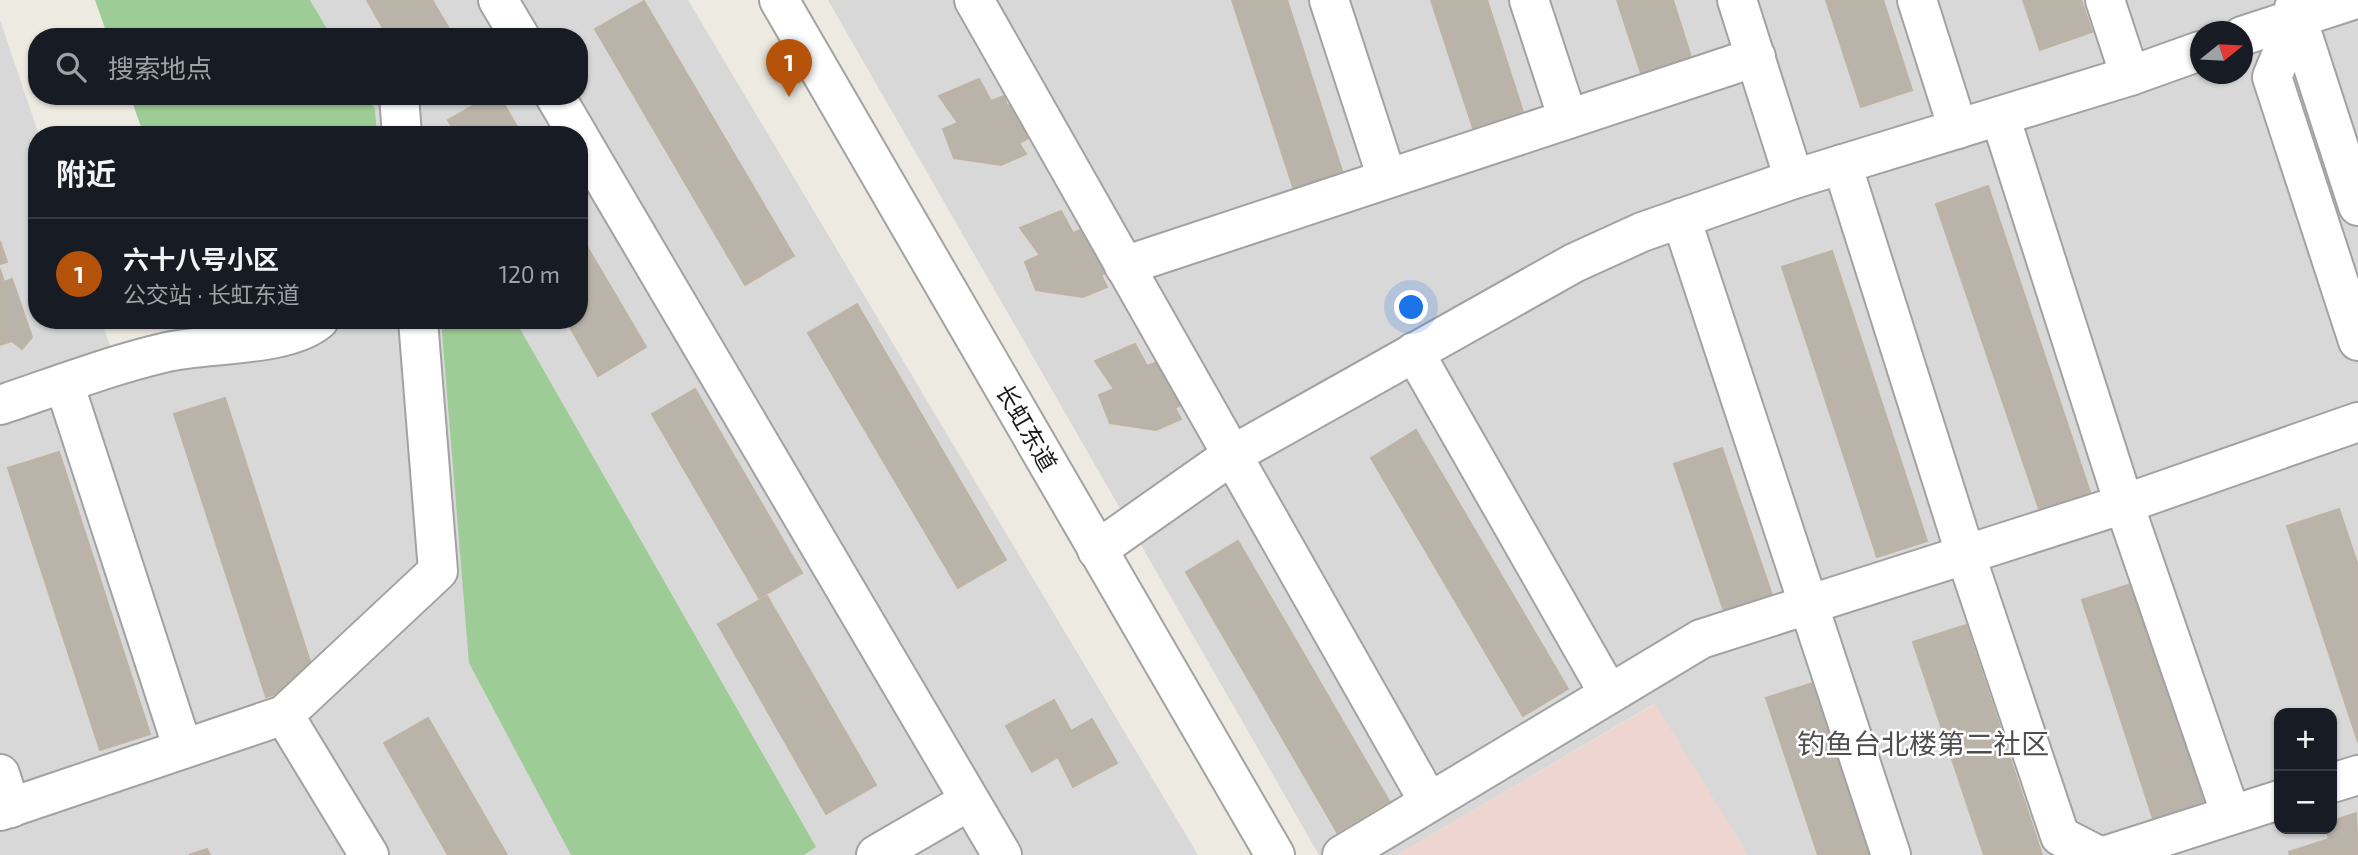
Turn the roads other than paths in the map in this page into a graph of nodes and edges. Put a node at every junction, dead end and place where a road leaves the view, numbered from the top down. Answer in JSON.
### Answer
{"nodes":[{"id":1,"x":779,"y":0,"type":"edge"},
{"id":2,"x":974,"y":0,"type":"edge"},
{"id":3,"x":1329,"y":0,"type":"edge"},
{"id":4,"x":1529,"y":0,"type":"edge"},
{"id":5,"x":1737,"y":0,"type":"edge"},
{"id":6,"x":1917,"y":0,"type":"edge"},
{"id":7,"x":2105,"y":0,"type":"edge"},
{"id":8,"x":2353,"y":0,"type":"edge"},
{"id":9,"x":2294,"y":8,"type":"edge"},
{"id":10,"x":2253,"y":30,"type":"edge"},
{"id":11,"x":2190,"y":55,"type":"edge"},
{"id":12,"x":1756,"y":57,"type":"junction"},
{"id":13,"x":2130,"y":76,"type":"junction"},
{"id":14,"x":400,"y":105,"type":"edge"},
{"id":15,"x":560,"y":105,"type":"edge"},
{"id":16,"x":2000,"y":116,"type":"junction"},
{"id":17,"x":1568,"y":119,"type":"junction"},
{"id":18,"x":401,"y":126,"type":"edge"},
{"id":19,"x":572,"y":126,"type":"edge"},
{"id":20,"x":1958,"y":129,"type":"junction"},
{"id":21,"x":588,"y":153,"type":"edge"},
{"id":22,"x":1842,"y":164,"type":"junction"},
{"id":23,"x":1387,"y":178,"type":"junction"},
{"id":24,"x":1794,"y":179,"type":"junction"},
{"id":25,"x":2358,"y":206,"type":"edge"},
{"id":26,"x":1681,"y":218,"type":"junction"},
{"id":27,"x":1124,"y":266,"type":"junction"},
{"id":28,"x":308,"y":329,"type":"edge"},
{"id":29,"x":419,"y":329,"type":"edge"},
{"id":30,"x":2358,"y":341,"type":"edge"},
{"id":31,"x":1414,"y":352,"type":"junction"},
{"id":32,"x":64,"y":383,"type":"junction"},
{"id":33,"x":0,"y":405,"type":"edge"},
{"id":34,"x":2358,"y":422,"type":"edge"},
{"id":35,"x":1232,"y":455,"type":"junction"},
{"id":36,"x":2124,"y":504,"type":"junction"},
{"id":37,"x":1097,"y":550,"type":"junction"},
{"id":38,"x":1966,"y":556,"type":"junction"},
{"id":39,"x":1807,"y":607,"type":"junction"},
{"id":40,"x":1609,"y":694,"type":"junction"},
{"id":41,"x":284,"y":715,"type":"junction"},
{"id":42,"x":183,"y":749,"type":"junction"},
{"id":43,"x":2358,"y":775,"type":"edge"},
{"id":44,"x":2337,"y":781,"type":"edge"},
{"id":45,"x":4,"y":797,"type":"edge"},
{"id":46,"x":969,"y":801,"type":"junction"},
{"id":47,"x":1429,"y":802,"type":"junction"},
{"id":48,"x":2274,"y":802,"type":"edge"},
{"id":49,"x":2231,"y":815,"type":"junction"},
{"id":50,"x":369,"y":855,"type":"edge"},
{"id":51,"x":876,"y":855,"type":"edge"},
{"id":52,"x":1002,"y":855,"type":"edge"},
{"id":53,"x":1275,"y":855,"type":"edge"},
{"id":54,"x":1342,"y":855,"type":"edge"},
{"id":55,"x":1891,"y":855,"type":"edge"},
{"id":56,"x":2097,"y":855,"type":"edge"},
{"id":57,"x":2107,"y":855,"type":"edge"}],
"edges":[{"from":1,"to":37,"type":"street","name":"长虹东道"},
{"from":2,"to":27,"type":"street"},
{"from":3,"to":23,"type":"street"},
{"from":4,"to":17,"type":"street"},
{"from":5,"to":12,"type":"street"},
{"from":6,"to":20,"type":"street"},
{"from":7,"to":13,"type":"street"},
{"from":8,"to":9,"type":"street"},
{"from":9,"to":10,"type":"street"},
{"from":9,"to":25,"type":"street"},
{"from":9,"to":30,"type":"street"},
{"from":11,"to":13,"type":"street"},
{"from":12,"to":17,"type":"street"},
{"from":12,"to":24,"type":"street"},
{"from":13,"to":16,"type":"street"},
{"from":14,"to":18,"type":"street"},
{"from":15,"to":19,"type":"street"},
{"from":16,"to":20,"type":"street"},
{"from":16,"to":36,"type":"street"},
{"from":17,"to":23,"type":"street"},
{"from":20,"to":22,"type":"street"},
{"from":21,"to":46,"type":"street"},
{"from":22,"to":24,"type":"street"},
{"from":22,"to":38,"type":"street"},
{"from":23,"to":27,"type":"street"},
{"from":24,"to":26,"type":"street"},
{"from":26,"to":31,"type":"street"},
{"from":26,"to":39,"type":"street"},
{"from":27,"to":35,"type":"street"},
{"from":28,"to":32,"type":"street"},
{"from":29,"to":41,"type":"street"},
{"from":31,"to":35,"type":"street"},
{"from":31,"to":40,"type":"street"},
{"from":32,"to":33,"type":"street"},
{"from":32,"to":42,"type":"street"},
{"from":34,"to":36,"type":"street"},
{"from":35,"to":37,"type":"street"},
{"from":35,"to":47,"type":"street"},
{"from":36,"to":38,"type":"street"},
{"from":36,"to":49,"type":"street"},
{"from":37,"to":53,"type":"street","name":"长虹东道"},
{"from":38,"to":39,"type":"street"},
{"from":38,"to":56,"type":"street"},
{"from":39,"to":40,"type":"street"},
{"from":39,"to":55,"type":"street"},
{"from":40,"to":47,"type":"street"},
{"from":41,"to":42,"type":"street"},
{"from":41,"to":50,"type":"street"},
{"from":42,"to":45,"type":"street"},
{"from":43,"to":44,"type":"street"},
{"from":46,"to":51,"type":"street"},
{"from":46,"to":52,"type":"street"},
{"from":47,"to":54,"type":"street"},
{"from":48,"to":49,"type":"street"},
{"from":49,"to":57,"type":"street"}]}
